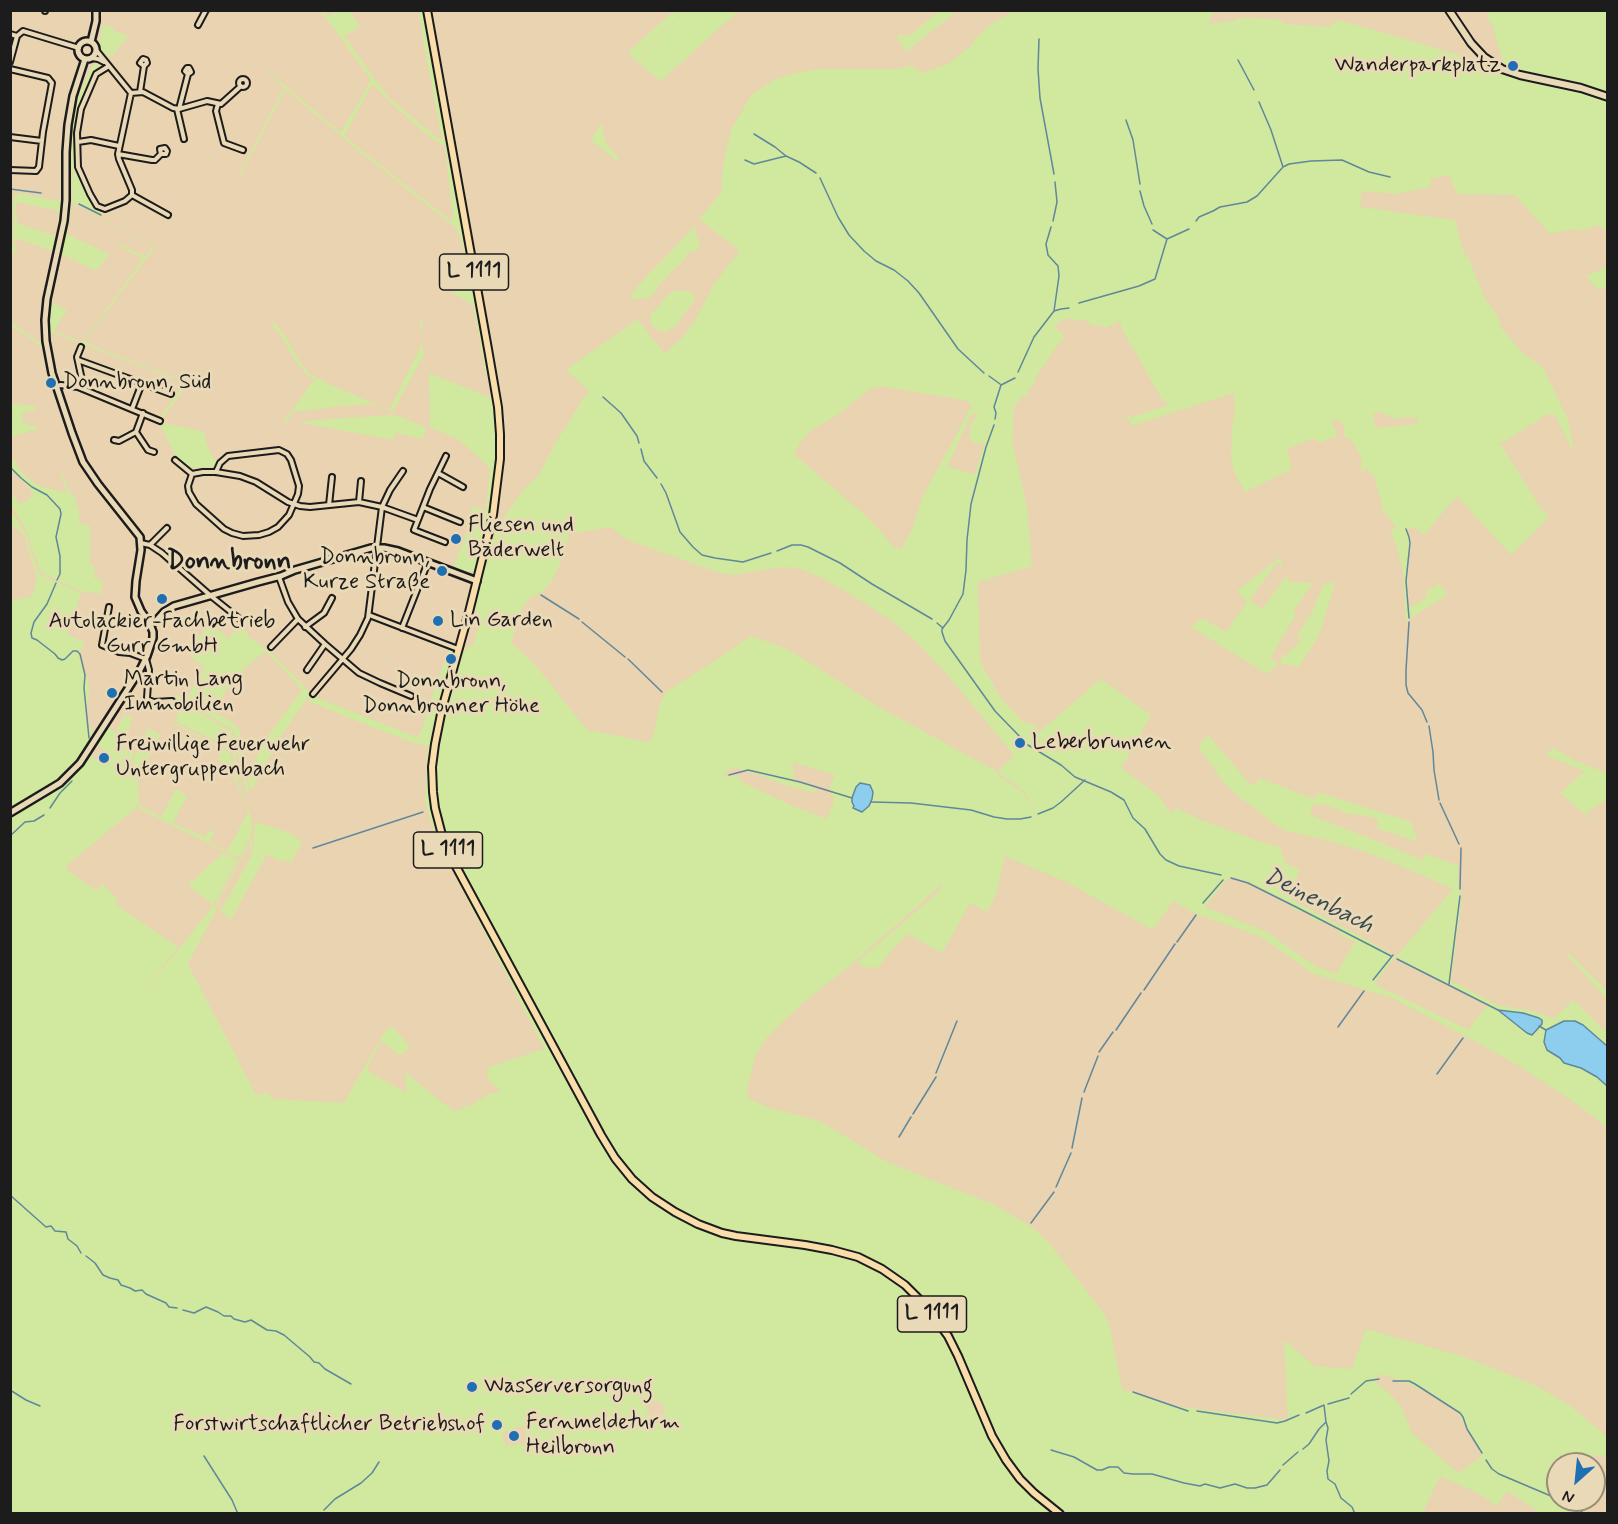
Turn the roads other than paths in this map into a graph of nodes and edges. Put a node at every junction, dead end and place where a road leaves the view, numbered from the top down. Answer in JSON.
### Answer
{"nodes":[{"id":1,"x":96,"y":10,"type":"edge"},
{"id":2,"x":206,"y":10,"type":"edge"},
{"id":3,"x":427,"y":10,"type":"edge"},
{"id":4,"x":1449,"y":10,"type":"edge"},
{"id":5,"x":198,"y":25,"type":"dead end"},
{"id":6,"x":10,"y":34,"type":"edge"},
{"id":7,"x":17,"y":36,"type":"junction"},
{"id":8,"x":91,"y":42,"type":"junction"},
{"id":9,"x":79,"y":48,"type":"junction"},
{"id":10,"x":96,"y":50,"type":"junction"},
{"id":11,"x":89,"y":58,"type":"junction"},
{"id":12,"x":10,"y":62,"type":"edge"},
{"id":13,"x":108,"y":65,"type":"junction"},
{"id":14,"x":144,"y":66,"type":"dead end"},
{"id":15,"x":10,"y":69,"type":"edge"},
{"id":16,"x":188,"y":74,"type":"dead end"},
{"id":17,"x":241,"y":86,"type":"dead end"},
{"id":18,"x":140,"y":92,"type":"junction"},
{"id":19,"x":132,"y":93,"type":"junction"},
{"id":20,"x":1608,"y":98,"type":"edge"},
{"id":21,"x":218,"y":104,"type":"junction"},
{"id":22,"x":178,"y":109,"type":"junction"},
{"id":23,"x":10,"y":137,"type":"edge"},
{"id":24,"x":184,"y":139,"type":"dead end"},
{"id":25,"x":42,"y":141,"type":"junction"},
{"id":26,"x":78,"y":142,"type":"junction"},
{"id":27,"x":119,"y":146,"type":"junction"},
{"id":28,"x":243,"y":150,"type":"dead end"},
{"id":29,"x":118,"y":154,"type":"junction"},
{"id":30,"x":161,"y":154,"type":"dead end"},
{"id":31,"x":10,"y":170,"type":"edge"},
{"id":32,"x":132,"y":195,"type":"junction"},
{"id":33,"x":168,"y":215,"type":"dead end"},
{"id":34,"x":81,"y":347,"type":"dead end"},
{"id":35,"x":78,"y":360,"type":"junction"},
{"id":36,"x":142,"y":383,"type":"junction"},
{"id":37,"x":56,"y":386,"type":"junction"},
{"id":38,"x":86,"y":390,"type":"junction"},
{"id":39,"x":171,"y":394,"type":"dead end"},
{"id":40,"x":132,"y":409,"type":"junction"},
{"id":41,"x":143,"y":413,"type":"junction"},
{"id":42,"x":160,"y":421,"type":"dead end"},
{"id":43,"x":135,"y":432,"type":"junction"},
{"id":44,"x":114,"y":440,"type":"dead end"},
{"id":45,"x":154,"y":452,"type":"dead end"},
{"id":46,"x":446,"y":456,"type":"dead end"},
{"id":47,"x":175,"y":460,"type":"dead end"},
{"id":48,"x":403,"y":471,"type":"dead end"},
{"id":49,"x":216,"y":472,"type":"junction"},
{"id":50,"x":438,"y":473,"type":"junction"},
{"id":51,"x":192,"y":474,"type":"junction"},
{"id":52,"x":332,"y":477,"type":"dead end"},
{"id":53,"x":361,"y":481,"type":"dead end"},
{"id":54,"x":463,"y":487,"type":"dead end"},
{"id":55,"x":359,"y":502,"type":"junction"},
{"id":56,"x":295,"y":505,"type":"junction"},
{"id":57,"x":329,"y":505,"type":"junction"},
{"id":58,"x":382,"y":507,"type":"junction"},
{"id":59,"x":423,"y":507,"type":"junction"},
{"id":60,"x":418,"y":520,"type":"junction"},
{"id":61,"x":460,"y":522,"type":"dead end"},
{"id":62,"x":167,"y":528,"type":"dead end"},
{"id":63,"x":445,"y":542,"type":"dead end"},
{"id":64,"x":141,"y":543,"type":"junction"},
{"id":65,"x":150,"y":545,"type":"junction"},
{"id":66,"x":377,"y":547,"type":"junction"},
{"id":67,"x":428,"y":562,"type":"junction"},
{"id":68,"x":279,"y":577,"type":"junction"},
{"id":69,"x":477,"y":581,"type":"junction"},
{"id":70,"x":211,"y":596,"type":"junction"},
{"id":71,"x":332,"y":598,"type":"dead end"},
{"id":72,"x":109,"y":607,"type":"dead end"},
{"id":73,"x":369,"y":615,"type":"junction"},
{"id":74,"x":298,"y":619,"type":"junction"},
{"id":75,"x":241,"y":620,"type":"dead end"},
{"id":76,"x":150,"y":624,"type":"junction"},
{"id":77,"x":305,"y":627,"type":"junction"},
{"id":78,"x":402,"y":628,"type":"junction"},
{"id":79,"x":325,"y":644,"type":"junction"},
{"id":80,"x":271,"y":647,"type":"dead end"},
{"id":81,"x":459,"y":649,"type":"junction"},
{"id":82,"x":146,"y":659,"type":"junction"},
{"id":83,"x":342,"y":660,"type":"junction"},
{"id":84,"x":308,"y":670,"type":"dead end"},
{"id":85,"x":313,"y":694,"type":"dead end"},
{"id":86,"x":411,"y":696,"type":"dead end"},
{"id":87,"x":172,"y":701,"type":"dead end"},
{"id":88,"x":10,"y":813,"type":"edge"},
{"id":89,"x":1060,"y":1514,"type":"edge"}],
"edges":[{"from":1,"to":8,"type":"street"},
{"from":2,"to":5,"type":"street"},
{"from":3,"to":69,"type":"main road","number":"L 1111"},
{"from":4,"to":20,"type":"main road"},
{"from":6,"to":7,"type":"street"},
{"from":7,"to":9,"type":"street"},
{"from":7,"to":12,"type":"street"},
{"from":8,"to":9,"type":"street"},
{"from":8,"to":10,"type":"street"},
{"from":9,"to":11,"type":"street"},
{"from":10,"to":11,"type":"street"},
{"from":10,"to":13,"type":"street"},
{"from":11,"to":13,"type":"street"},
{"from":11,"to":37,"type":"street"},
{"from":13,"to":19,"type":"street"},
{"from":13,"to":26,"type":"street"},
{"from":14,"to":18,"type":"street"},
{"from":15,"to":25,"type":"street"},
{"from":16,"to":22,"type":"street"},
{"from":17,"to":21,"type":"street"},
{"from":18,"to":19,"type":"street"},
{"from":18,"to":22,"type":"street"},
{"from":19,"to":27,"type":"street"},
{"from":21,"to":22,"type":"street"},
{"from":21,"to":28,"type":"street"},
{"from":22,"to":24,"type":"street"},
{"from":23,"to":25,"type":"street"},
{"from":25,"to":31,"type":"street"},
{"from":26,"to":27,"type":"street"},
{"from":26,"to":32,"type":"street"},
{"from":27,"to":29,"type":"street"},
{"from":29,"to":30,"type":"street"},
{"from":29,"to":32,"type":"street"},
{"from":32,"to":33,"type":"street"},
{"from":34,"to":35,"type":"street"},
{"from":35,"to":36,"type":"street"},
{"from":35,"to":38,"type":"street"},
{"from":36,"to":39,"type":"street"},
{"from":36,"to":40,"type":"street"},
{"from":37,"to":38,"type":"street"},
{"from":37,"to":64,"type":"street"},
{"from":38,"to":40,"type":"street"},
{"from":40,"to":41,"type":"street"},
{"from":41,"to":42,"type":"street"},
{"from":41,"to":43,"type":"street"},
{"from":43,"to":44,"type":"street"},
{"from":43,"to":45,"type":"street"},
{"from":46,"to":50,"type":"street"},
{"from":47,"to":51,"type":"street"},
{"from":48,"to":58,"type":"street"},
{"from":49,"to":51,"type":"street"},
{"from":49,"to":56,"type":"street"},
{"from":49,"to":56,"type":"street"},
{"from":50,"to":54,"type":"street"},
{"from":50,"to":59,"type":"street"},
{"from":51,"to":56,"type":"street"},
{"from":52,"to":57,"type":"street"},
{"from":53,"to":55,"type":"street"},
{"from":55,"to":57,"type":"street"},
{"from":55,"to":58,"type":"street"},
{"from":56,"to":57,"type":"street"},
{"from":58,"to":60,"type":"street"},
{"from":58,"to":66,"type":"street"},
{"from":59,"to":60,"type":"street"},
{"from":59,"to":61,"type":"street"},
{"from":60,"to":63,"type":"street"},
{"from":62,"to":65,"type":"street"},
{"from":64,"to":65,"type":"street"},
{"from":64,"to":76,"type":"street"},
{"from":65,"to":70,"type":"street"},
{"from":66,"to":67,"type":"street"},
{"from":66,"to":68,"type":"street"},
{"from":66,"to":73,"type":"street"},
{"from":67,"to":69,"type":"street"},
{"from":67,"to":78,"type":"street"},
{"from":68,"to":70,"type":"street"},
{"from":68,"to":74,"type":"street"},
{"from":69,"to":81,"type":"main road","number":"L 1111"},
{"from":70,"to":75,"type":"street"},
{"from":70,"to":76,"type":"street"},
{"from":71,"to":77,"type":"street"},
{"from":72,"to":82,"type":"street"},
{"from":73,"to":78,"type":"street"},
{"from":73,"to":83,"type":"street"},
{"from":74,"to":77,"type":"street"},
{"from":74,"to":80,"type":"street"},
{"from":76,"to":82,"type":"street"},
{"from":77,"to":79,"type":"street"},
{"from":78,"to":81,"type":"street"},
{"from":79,"to":83,"type":"street"},
{"from":79,"to":84,"type":"street"},
{"from":81,"to":89,"type":"main road","number":"L 1111"},
{"from":82,"to":87,"type":"street"},
{"from":82,"to":88,"type":"street"},
{"from":83,"to":85,"type":"street"},
{"from":83,"to":86,"type":"street"}]}
